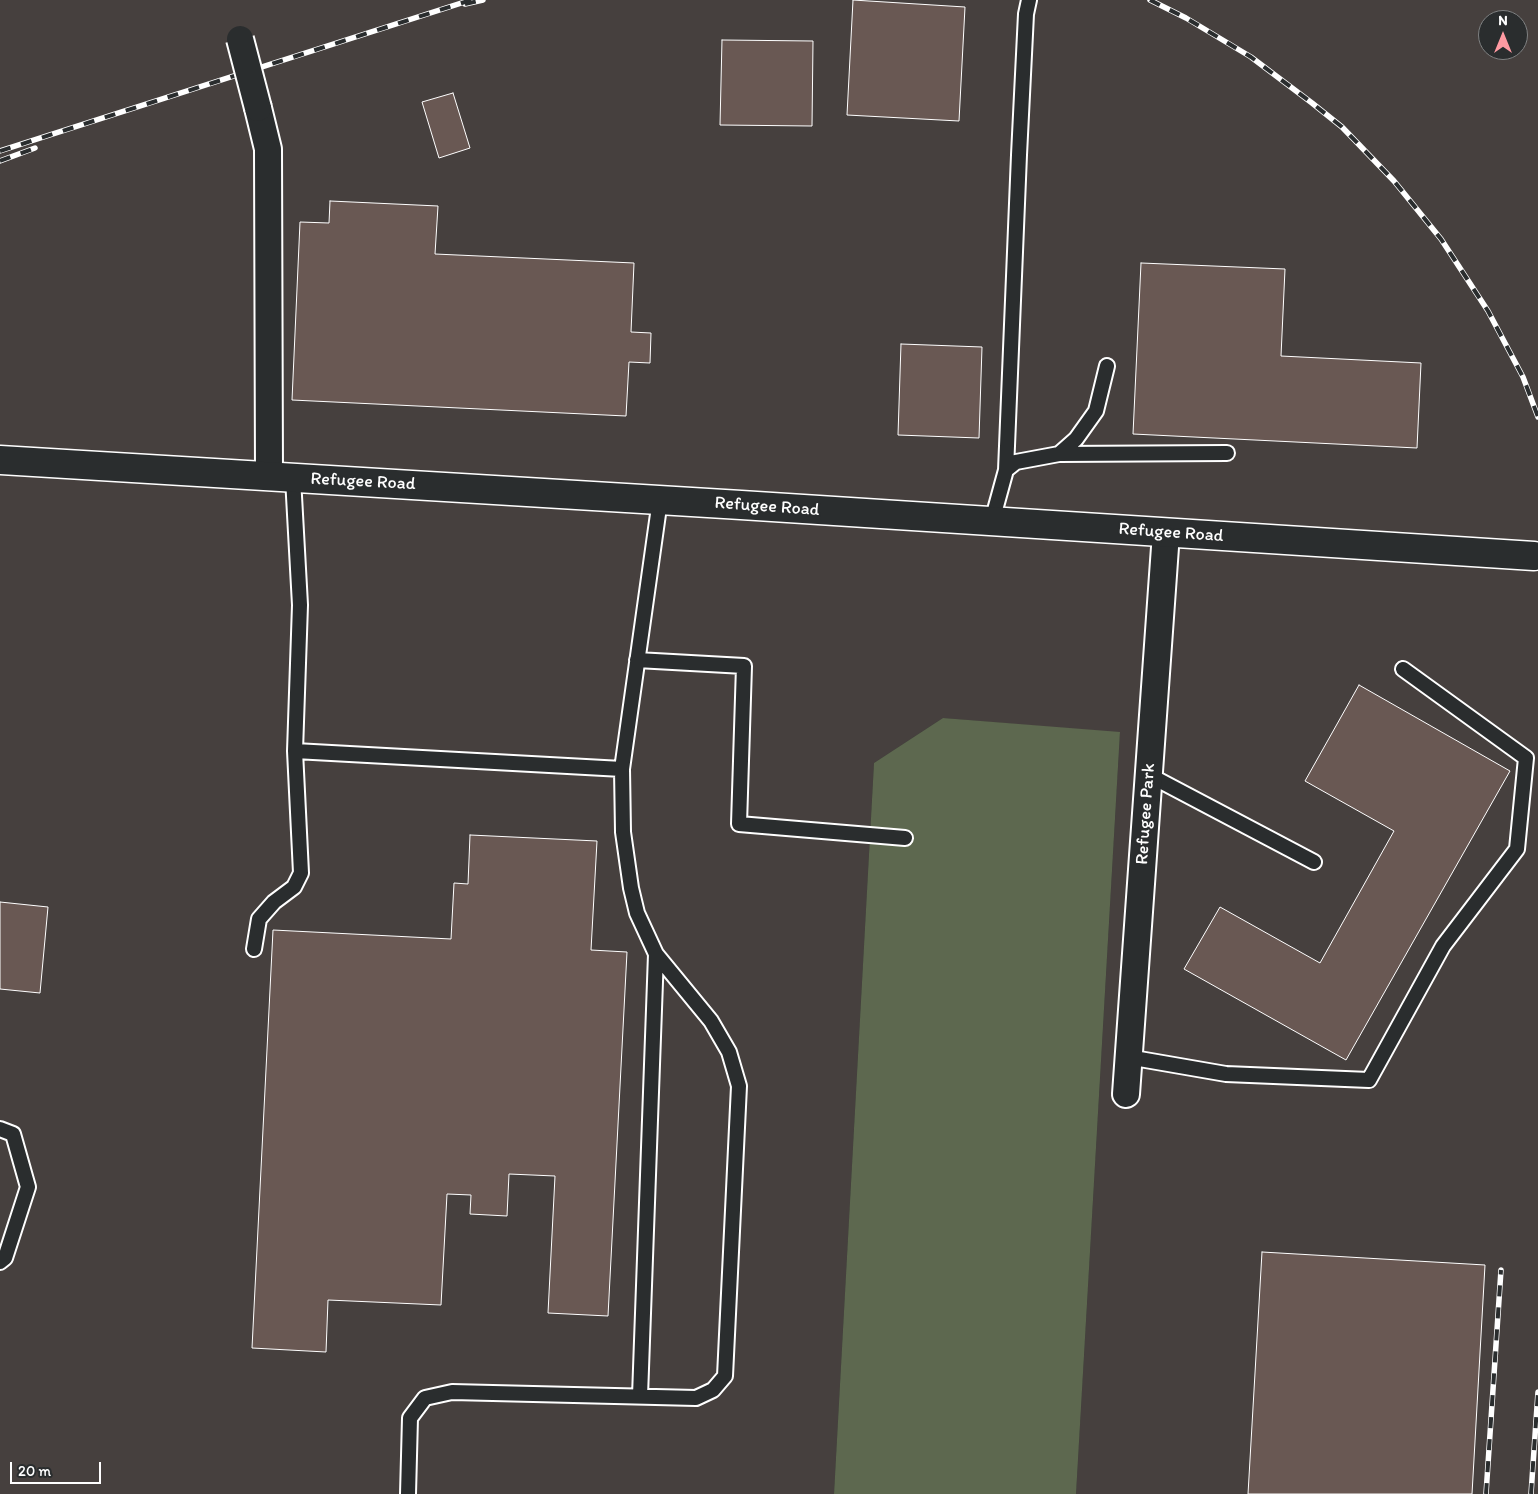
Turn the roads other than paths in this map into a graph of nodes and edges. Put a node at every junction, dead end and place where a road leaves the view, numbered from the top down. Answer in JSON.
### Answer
{"nodes":[{"id":1,"x":1029,"y":0,"type":"edge"},
{"id":2,"x":240,"y":39,"type":"dead end"},
{"id":3,"x":1108,"y":366,"type":"dead end"},
{"id":4,"x":1227,"y":453,"type":"dead end"},
{"id":5,"x":1059,"y":454,"type":"junction"},
{"id":6,"x":0,"y":460,"type":"edge"},
{"id":7,"x":1006,"y":470,"type":"junction"},
{"id":8,"x":281,"y":477,"type":"junction"},
{"id":9,"x":660,"y":500,"type":"junction"},
{"id":10,"x":992,"y":521,"type":"junction"},
{"id":11,"x":1166,"y":533,"type":"junction"},
{"id":12,"x":1534,"y":556,"type":"dead end"},
{"id":13,"x":638,"y":660,"type":"junction"},
{"id":14,"x":1403,"y":669,"type":"dead end"},
{"id":15,"x":295,"y":751,"type":"junction"},
{"id":16,"x":622,"y":768,"type":"junction"},
{"id":17,"x":1149,"y":775,"type":"junction"},
{"id":18,"x":905,"y":838,"type":"dead end"},
{"id":19,"x":1314,"y":862,"type":"dead end"},
{"id":20,"x":254,"y":949,"type":"dead end"},
{"id":21,"x":656,"y":954,"type":"junction"},
{"id":22,"x":1128,"y":1057,"type":"junction"},
{"id":23,"x":1126,"y":1094,"type":"dead end"},
{"id":24,"x":0,"y":1129,"type":"edge"},
{"id":25,"x":0,"y":1262,"type":"edge"},
{"id":26,"x":640,"y":1396,"type":"junction"},
{"id":27,"x":408,"y":1494,"type":"edge"}],
"edges":[{"from":1,"to":7,"type":"lane"},
{"from":2,"to":8,"type":"street","bridge":true},
{"from":3,"to":5,"type":"lane"},
{"from":4,"to":5,"type":"lane"},
{"from":5,"to":7,"type":"lane"},
{"from":6,"to":8,"type":"main road","name":"Refugee Road"},
{"from":7,"to":10,"type":"lane"},
{"from":8,"to":9,"type":"main road","name":"Refugee Road"},
{"from":8,"to":15,"type":"lane"},
{"from":9,"to":10,"type":"main road","name":"Refugee Road"},
{"from":9,"to":13,"type":"lane"},
{"from":10,"to":11,"type":"main road","name":"Refugee Road"},
{"from":11,"to":12,"type":"main road","name":"Refugee Road"},
{"from":11,"to":17,"type":"street","name":"Refugee Park"},
{"from":13,"to":16,"type":"lane"},
{"from":13,"to":18,"type":"lane"},
{"from":14,"to":22,"type":"lane"},
{"from":15,"to":16,"type":"lane"},
{"from":15,"to":20,"type":"lane"},
{"from":16,"to":21,"type":"lane"},
{"from":17,"to":19,"type":"lane"},
{"from":17,"to":22,"type":"street","name":"Refugee Park"},
{"from":21,"to":26,"type":"lane"},
{"from":21,"to":26,"type":"lane"},
{"from":22,"to":23,"type":"street","name":"Refugee Park"},
{"from":24,"to":25,"type":"lane"},
{"from":26,"to":27,"type":"lane"}]}
